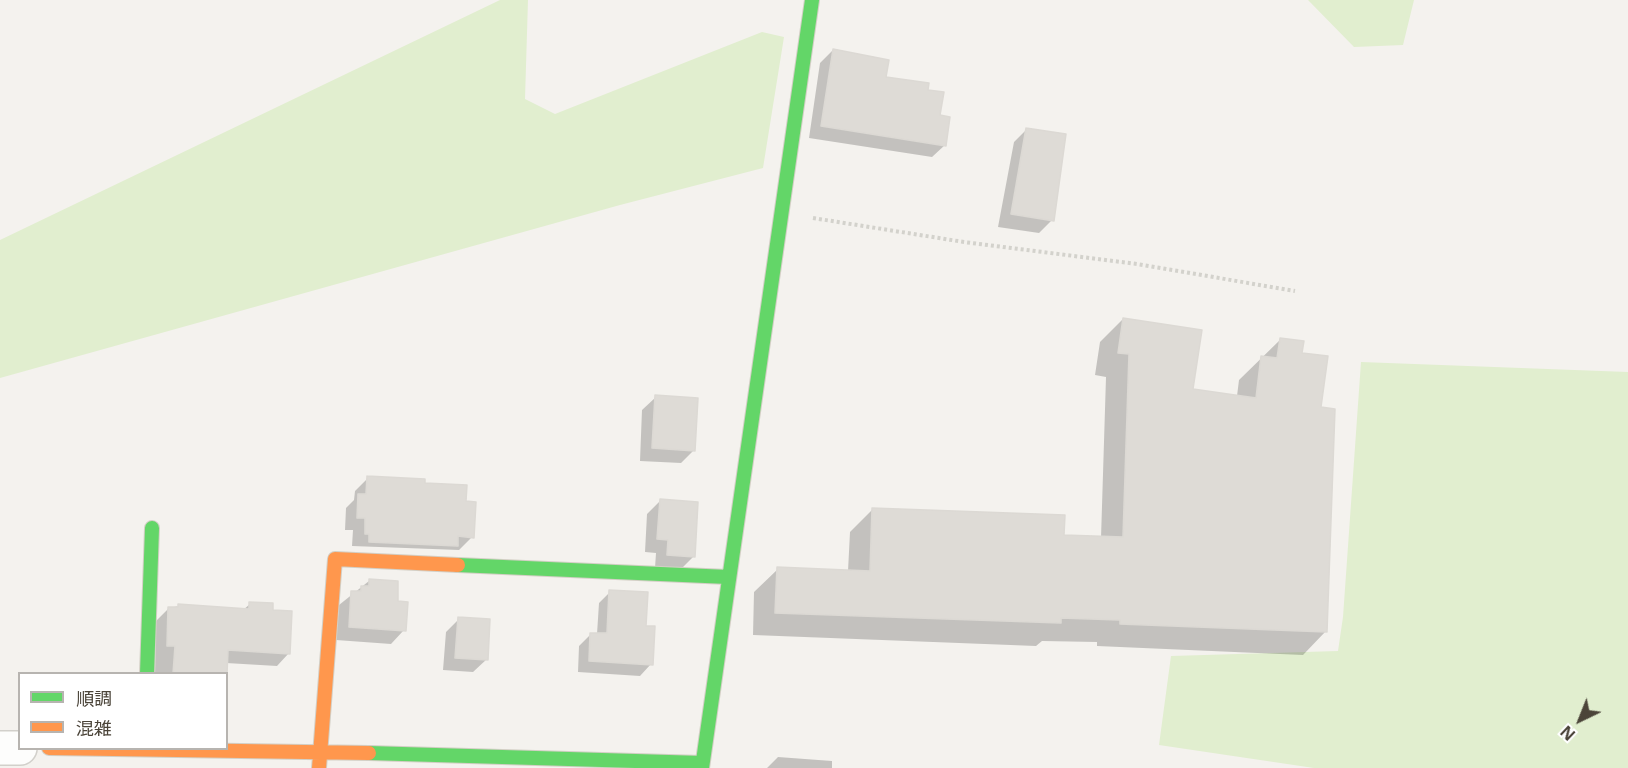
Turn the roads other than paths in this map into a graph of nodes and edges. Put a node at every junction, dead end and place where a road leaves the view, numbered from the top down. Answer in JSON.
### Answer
{"nodes":[{"id":1,"x":812,"y":0,"type":"edge"},
{"id":2,"x":152,"y":528,"type":"dead end"},
{"id":3,"x":728,"y":577,"type":"junction"},
{"id":4,"x":147,"y":672,"type":"edge"},
{"id":5,"x":0,"y":748,"type":"edge"},
{"id":6,"x":18,"y":748,"type":"edge"},
{"id":7,"x":228,"y":750,"type":"edge"},
{"id":8,"x":320,"y":751,"type":"junction"},
{"id":9,"x":702,"y":766,"type":"edge"},
{"id":10,"x":319,"y":768,"type":"edge"}],
"edges":[{"from":1,"to":3,"type":"street"},
{"from":2,"to":4,"type":"street"},
{"from":3,"to":8,"type":"street"},
{"from":3,"to":9,"type":"street"},
{"from":5,"to":6,"type":"street"},
{"from":7,"to":8,"type":"street"},
{"from":8,"to":9,"type":"street"},
{"from":8,"to":10,"type":"street"}]}
